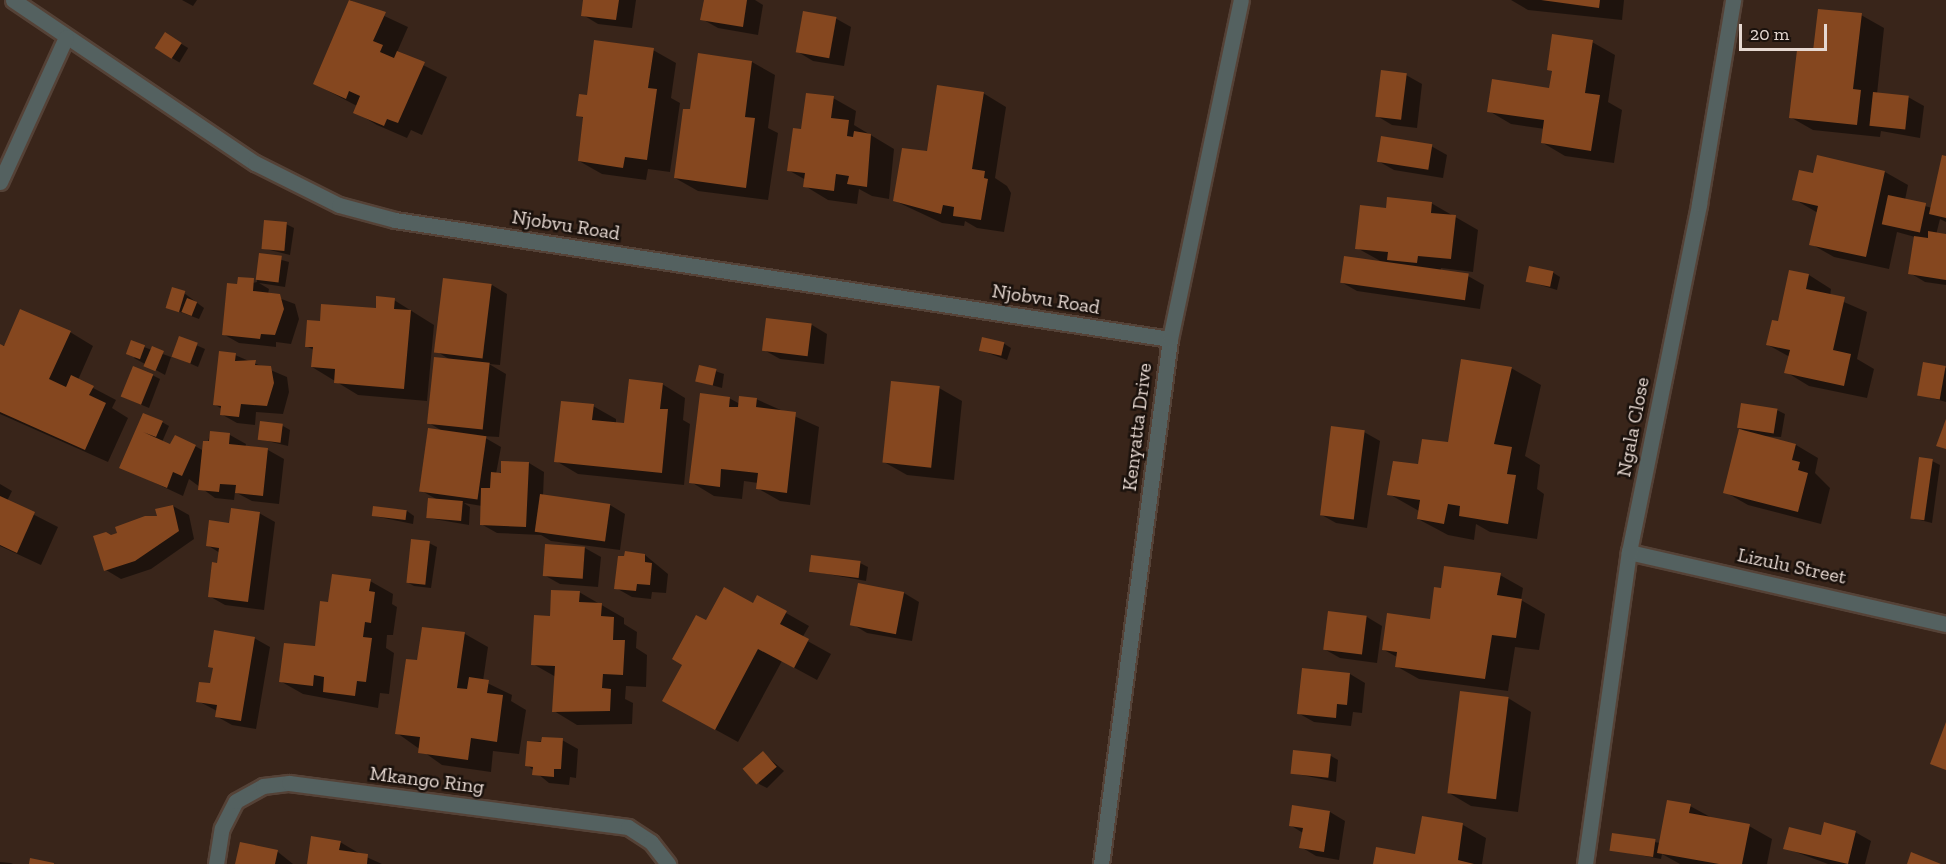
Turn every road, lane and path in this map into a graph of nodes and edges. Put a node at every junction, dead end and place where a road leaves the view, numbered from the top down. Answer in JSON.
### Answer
{"nodes":[{"id":1,"x":13,"y":0,"type":"edge"},
{"id":2,"x":1241,"y":0,"type":"edge"},
{"id":3,"x":1733,"y":0,"type":"edge"},
{"id":4,"x":66,"y":37,"type":"junction"},
{"id":5,"x":0,"y":182,"type":"edge"},
{"id":6,"x":1170,"y":339,"type":"junction"},
{"id":7,"x":1629,"y":552,"type":"junction"},
{"id":8,"x":1946,"y":624,"type":"edge"},
{"id":9,"x":216,"y":864,"type":"edge"},
{"id":10,"x":668,"y":864,"type":"edge"},
{"id":11,"x":1101,"y":864,"type":"edge"},
{"id":12,"x":1586,"y":864,"type":"edge"}],
"edges":[{"from":1,"to":4,"type":"street","name":"Njobvu Road"},
{"from":2,"to":6,"type":"street","name":"Kenyatta Drive"},
{"from":3,"to":7,"type":"street","name":"Ngala Close"},
{"from":4,"to":5,"type":"street"},
{"from":4,"to":6,"type":"street","name":"Njobvu Road"},
{"from":6,"to":11,"type":"street","name":"Kenyatta Drive"},
{"from":7,"to":8,"type":"street","name":"Lizulu Street"},
{"from":7,"to":12,"type":"street","name":"Ngala Close"},
{"from":9,"to":10,"type":"street","name":"Mkango Ring"}]}
